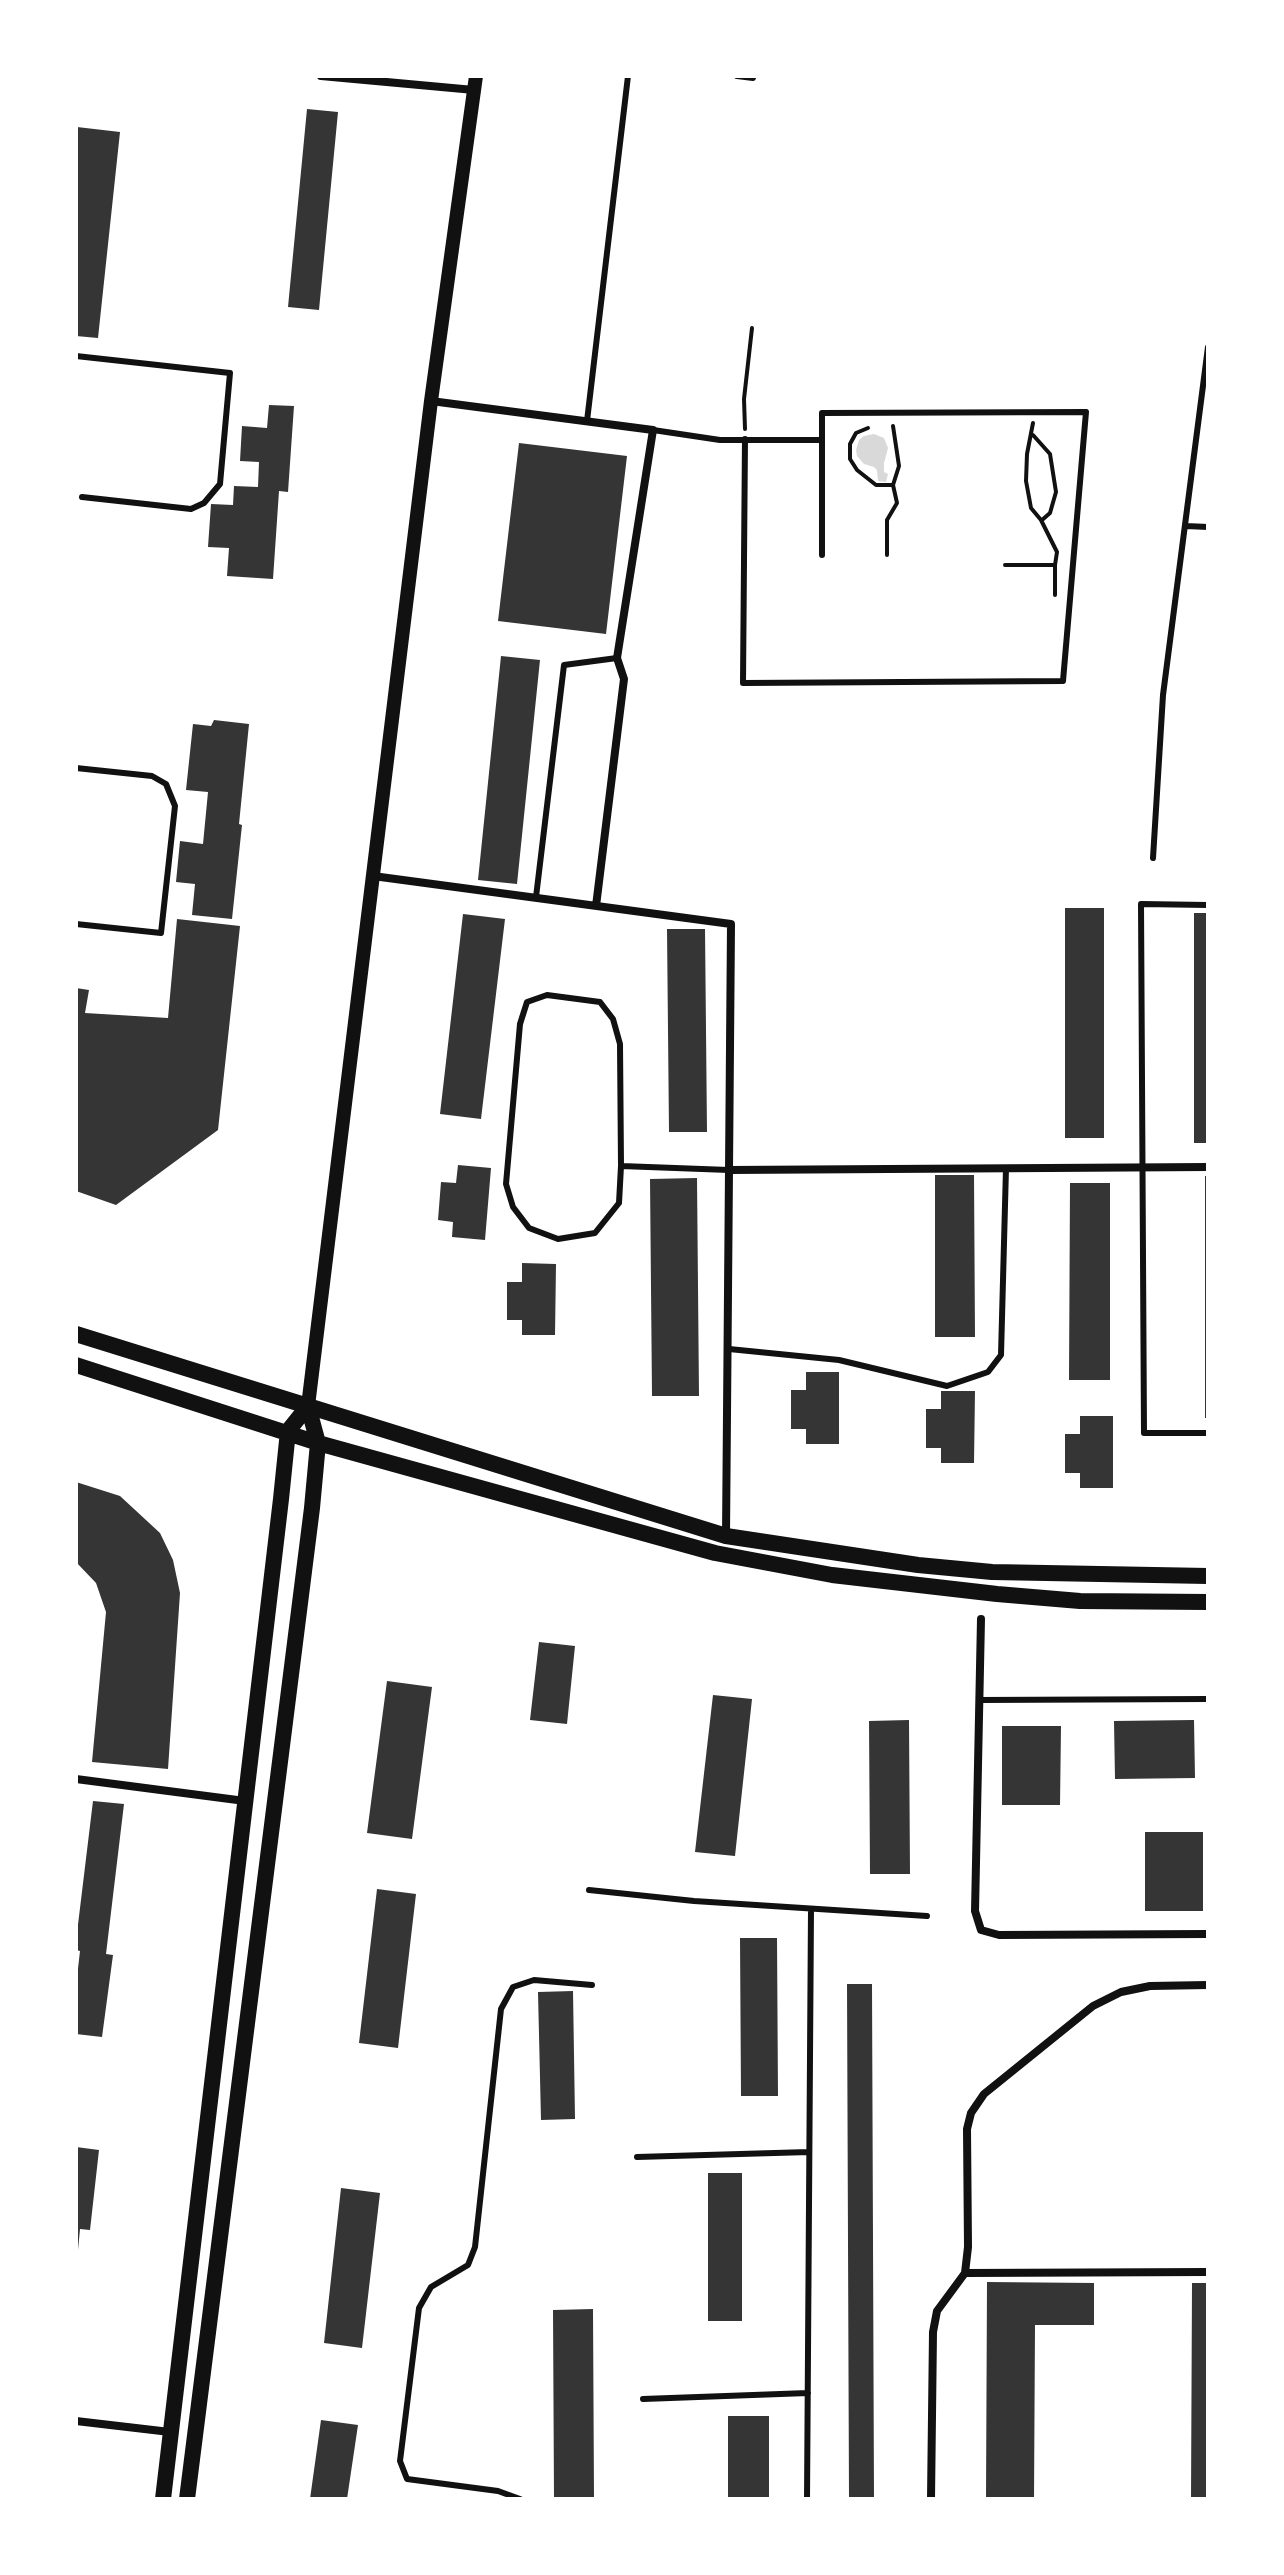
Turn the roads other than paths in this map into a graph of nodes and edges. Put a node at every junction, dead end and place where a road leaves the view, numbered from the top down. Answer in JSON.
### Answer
{"nodes":[{"id":1,"x":321,"y":76,"type":"edge"},
{"id":2,"x":628,"y":76,"type":"edge"},
{"id":3,"x":737,"y":76,"type":"edge"},
{"id":4,"x":358,"y":78,"type":"edge"},
{"id":5,"x":753,"y":78,"type":"edge"},
{"id":6,"x":475,"y":83,"type":"edge"},
{"id":7,"x":1208,"y":347,"type":"edge"},
{"id":8,"x":76,"y":356,"type":"edge"},
{"id":9,"x":431,"y":401,"type":"junction"},
{"id":10,"x":587,"y":421,"type":"junction"},
{"id":11,"x":653,"y":430,"type":"junction"},
{"id":12,"x":745,"y":439,"type":"junction"},
{"id":13,"x":822,"y":440,"type":"junction"},
{"id":14,"x":82,"y":497,"type":"dead end"},
{"id":15,"x":1186,"y":526,"type":"junction"},
{"id":16,"x":1208,"y":527,"type":"edge"},
{"id":17,"x":822,"y":555,"type":"dead end"},
{"id":18,"x":617,"y":658,"type":"junction"},
{"id":19,"x":76,"y":768,"type":"edge"},
{"id":20,"x":1153,"y":858,"type":"dead end"},
{"id":21,"x":373,"y":876,"type":"junction"},
{"id":22,"x":536,"y":897,"type":"junction"},
{"id":23,"x":1208,"y":905,"type":"edge"},
{"id":24,"x":596,"y":906,"type":"junction"},
{"id":25,"x":76,"y":924,"type":"edge"},
{"id":26,"x":621,"y":1166,"type":"junction"},
{"id":27,"x":1208,"y":1167,"type":"edge"},
{"id":28,"x":1006,"y":1168,"type":"junction"},
{"id":29,"x":1143,"y":1168,"type":"junction"},
{"id":30,"x":729,"y":1170,"type":"junction"},
{"id":31,"x":76,"y":1334,"type":"edge"},
{"id":32,"x":729,"y":1349,"type":"junction"},
{"id":33,"x":76,"y":1365,"type":"edge"},
{"id":34,"x":308,"y":1406,"type":"junction"},
{"id":35,"x":288,"y":1431,"type":"junction"},
{"id":36,"x":1208,"y":1433,"type":"edge"},
{"id":37,"x":318,"y":1443,"type":"junction"},
{"id":38,"x":726,"y":1536,"type":"junction"},
{"id":39,"x":715,"y":1553,"type":"junction"},
{"id":40,"x":1208,"y":1576,"type":"edge"},
{"id":41,"x":1208,"y":1602,"type":"edge"},
{"id":42,"x":981,"y":1619,"type":"dead end"},
{"id":43,"x":1208,"y":1699,"type":"edge"},
{"id":44,"x":979,"y":1700,"type":"junction"},
{"id":45,"x":76,"y":1779,"type":"edge"},
{"id":46,"x":245,"y":1801,"type":"junction"},
{"id":47,"x":589,"y":1890,"type":"dead end"},
{"id":48,"x":811,"y":1909,"type":"junction"},
{"id":49,"x":927,"y":1916,"type":"dead end"},
{"id":50,"x":1208,"y":1934,"type":"edge"},
{"id":51,"x":592,"y":1985,"type":"dead end"},
{"id":52,"x":1208,"y":1985,"type":"edge"},
{"id":53,"x":809,"y":2152,"type":"junction"},
{"id":54,"x":637,"y":2157,"type":"dead end"},
{"id":55,"x":1208,"y":2272,"type":"edge"},
{"id":56,"x":965,"y":2273,"type":"junction"},
{"id":57,"x":808,"y":2393,"type":"junction"},
{"id":58,"x":643,"y":2399,"type":"dead end"},
{"id":59,"x":76,"y":2421,"type":"edge"},
{"id":60,"x":170,"y":2432,"type":"junction"},
{"id":61,"x":163,"y":2499,"type":"edge"},
{"id":62,"x":187,"y":2499,"type":"edge"},
{"id":63,"x":520,"y":2499,"type":"edge"},
{"id":64,"x":807,"y":2499,"type":"edge"},
{"id":65,"x":931,"y":2499,"type":"edge"}],
"edges":[{"from":1,"to":4,"type":"street"},
{"from":2,"to":10,"type":"lane"},
{"from":3,"to":5,"type":"lane"},
{"from":4,"to":6,"type":"street"},
{"from":6,"to":9,"type":"street"},
{"from":7,"to":15,"type":"lane"},
{"from":8,"to":14,"type":"lane"},
{"from":9,"to":10,"type":"street"},
{"from":9,"to":21,"type":"street"},
{"from":10,"to":11,"type":"street"},
{"from":11,"to":12,"type":"lane"},
{"from":11,"to":18,"type":"street"},
{"from":12,"to":13,"type":"lane"},
{"from":12,"to":13,"type":"lane"},
{"from":13,"to":17,"type":"lane"},
{"from":15,"to":16,"type":"lane"},
{"from":15,"to":20,"type":"lane"},
{"from":18,"to":22,"type":"lane"},
{"from":18,"to":24,"type":"street"},
{"from":19,"to":25,"type":"lane"},
{"from":21,"to":22,"type":"street"},
{"from":21,"to":34,"type":"street"},
{"from":22,"to":24,"type":"street"},
{"from":23,"to":29,"type":"lane"},
{"from":24,"to":30,"type":"street"},
{"from":26,"to":26,"type":"lane"},
{"from":26,"to":30,"type":"lane"},
{"from":27,"to":29,"type":"street"},
{"from":28,"to":29,"type":"street"},
{"from":28,"to":30,"type":"street"},
{"from":28,"to":32,"type":"lane"},
{"from":29,"to":36,"type":"lane"},
{"from":30,"to":32,"type":"street"},
{"from":31,"to":34,"type":"main road"},
{"from":32,"to":38,"type":"street"},
{"from":33,"to":35,"type":"main road"},
{"from":34,"to":35,"type":"main road"},
{"from":34,"to":37,"type":"main road"},
{"from":34,"to":38,"type":"main road"},
{"from":35,"to":37,"type":"main road"},
{"from":35,"to":46,"type":"main road"},
{"from":37,"to":39,"type":"main road"},
{"from":37,"to":62,"type":"main road"},
{"from":38,"to":39,"type":"main road"},
{"from":38,"to":40,"type":"main road"},
{"from":39,"to":41,"type":"main road"},
{"from":42,"to":44,"type":"street"},
{"from":43,"to":44,"type":"lane"},
{"from":44,"to":50,"type":"street"},
{"from":45,"to":46,"type":"street"},
{"from":46,"to":60,"type":"main road"},
{"from":47,"to":48,"type":"lane"},
{"from":48,"to":49,"type":"lane"},
{"from":48,"to":53,"type":"lane"},
{"from":51,"to":63,"type":"lane"},
{"from":52,"to":56,"type":"street"},
{"from":53,"to":54,"type":"lane"},
{"from":53,"to":57,"type":"lane"},
{"from":55,"to":56,"type":"street"},
{"from":56,"to":65,"type":"street"},
{"from":57,"to":58,"type":"lane"},
{"from":57,"to":64,"type":"lane"},
{"from":59,"to":60,"type":"street"},
{"from":60,"to":61,"type":"main road"}]}
